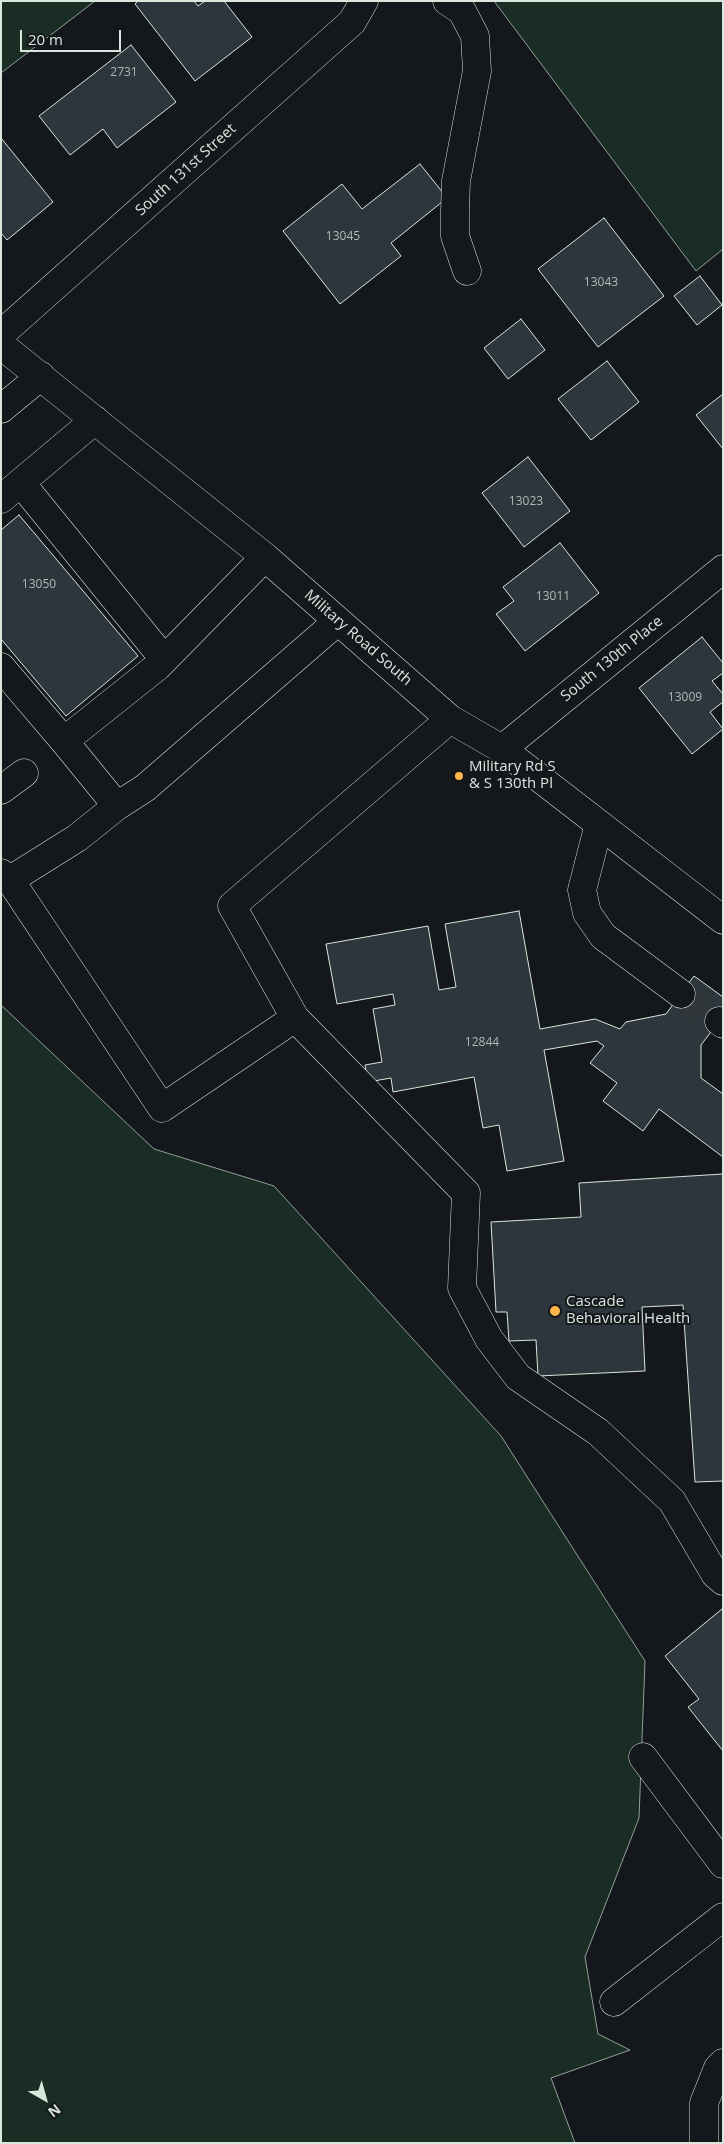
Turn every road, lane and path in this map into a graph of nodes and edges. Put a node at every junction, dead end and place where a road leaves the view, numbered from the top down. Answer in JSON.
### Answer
{"nodes":[{"id":1,"x":364,"y":1,"type":"edge"},
{"id":2,"x":447,"y":1,"type":"edge"},
{"id":3,"x":467,"y":270,"type":"dead end"},
{"id":4,"x":1,"y":334,"type":"edge"},
{"id":5,"x":1,"y":345,"type":"edge"},
{"id":6,"x":41,"y":376,"type":"junction"},
{"id":7,"x":1,"y":409,"type":"edge"},
{"id":8,"x":95,"y":420,"type":"junction"},
{"id":9,"x":11,"y":491,"type":"edge"},
{"id":10,"x":265,"y":557,"type":"junction"},
{"id":11,"x":723,"y":569,"type":"edge"},
{"id":12,"x":338,"y":621,"type":"junction"},
{"id":13,"x":164,"y":659,"type":"junction"},
{"id":14,"x":1,"y":667,"type":"edge"},
{"id":15,"x":450,"y":720,"type":"junction"},
{"id":16,"x":64,"y":741,"type":"junction"},
{"id":17,"x":502,"y":749,"type":"junction"},
{"id":18,"x":24,"y":773,"type":"dead end"},
{"id":19,"x":1,"y":790,"type":"edge"},
{"id":20,"x":117,"y":806,"type":"junction"},
{"id":21,"x":599,"y":824,"type":"junction"},
{"id":22,"x":6,"y":876,"type":"edge"},
{"id":23,"x":723,"y":920,"type":"edge"},
{"id":24,"x":681,"y":994,"type":"tunnel mouth"},
{"id":25,"x":295,"y":1018,"type":"junction"},
{"id":26,"x":723,"y":1581,"type":"edge"},
{"id":27,"x":643,"y":1757,"type":"dead end"},
{"id":28,"x":723,"y":1864,"type":"edge"},
{"id":29,"x":723,"y":1917,"type":"edge"},
{"id":30,"x":614,"y":2002,"type":"dead end"},
{"id":31,"x":723,"y":2063,"type":"edge"},
{"id":32,"x":704,"y":2143,"type":"edge"}],
"edges":[{"from":1,"to":4,"type":"street","name":"South 131st Street"},
{"from":2,"to":3,"type":"street"},
{"from":5,"to":6,"type":"street","name":"Military Road South"},
{"from":6,"to":7,"type":"street"},
{"from":6,"to":8,"type":"street","name":"Military Road South"},
{"from":8,"to":9,"type":"street"},
{"from":8,"to":10,"type":"street","name":"Military Road South"},
{"from":9,"to":13,"type":"street"},
{"from":10,"to":12,"type":"street","name":"Military Road South"},
{"from":10,"to":13,"type":"street"},
{"from":11,"to":17,"type":"street","name":"South 130th Place"},
{"from":12,"to":15,"type":"street","name":"Military Road South"},
{"from":12,"to":20,"type":"street"},
{"from":13,"to":16,"type":"street"},
{"from":14,"to":16,"type":"street"},
{"from":15,"to":17,"type":"street","name":"Military Road South"},
{"from":15,"to":25,"type":"street"},
{"from":16,"to":20,"type":"street"},
{"from":17,"to":21,"type":"street","name":"Military Road South"},
{"from":18,"to":19,"type":"street"},
{"from":20,"to":22,"type":"street"},
{"from":21,"to":23,"type":"street","name":"Military Road South"},
{"from":21,"to":24,"type":"street"},
{"from":22,"to":25,"type":"street"},
{"from":25,"to":26,"type":"street"},
{"from":27,"to":28,"type":"street"},
{"from":29,"to":30,"type":"street"},
{"from":31,"to":32,"type":"street"}]}
